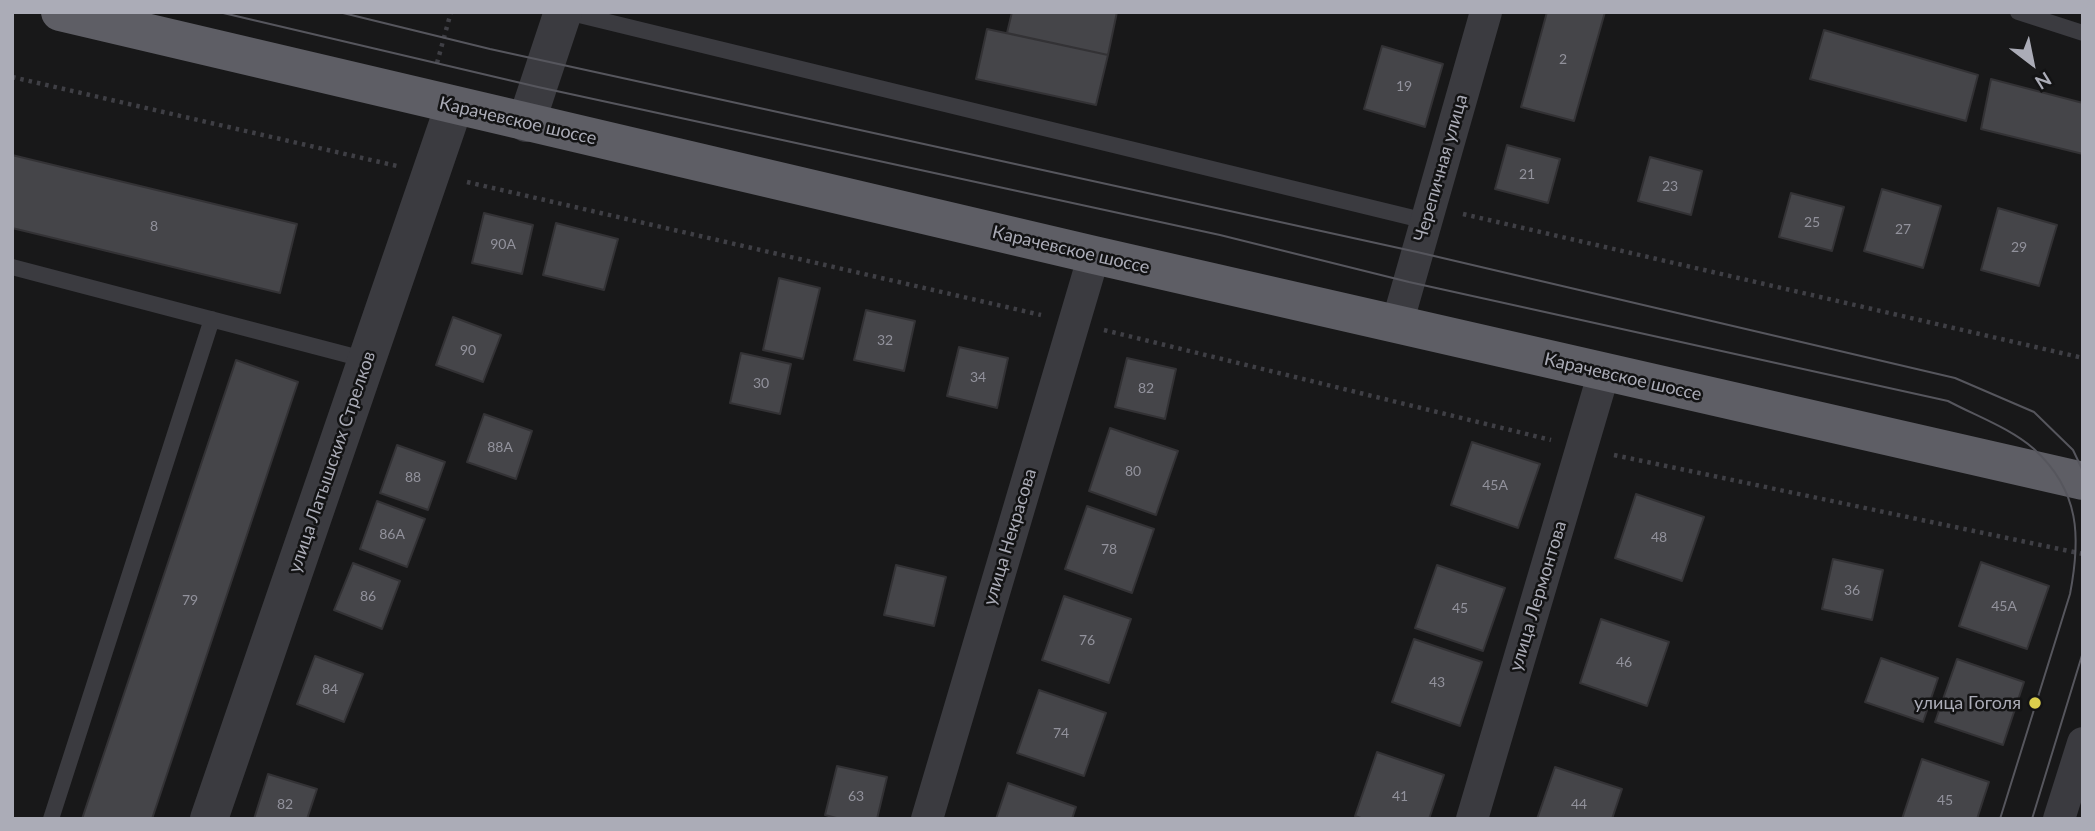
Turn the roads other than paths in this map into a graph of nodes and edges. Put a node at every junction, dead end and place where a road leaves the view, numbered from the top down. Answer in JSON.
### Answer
{"nodes":[{"id":1,"x":60,"y":12,"type":"edge"},
{"id":2,"x":565,"y":12,"type":"edge"},
{"id":3,"x":1486,"y":12,"type":"edge"},
{"id":4,"x":2018,"y":12,"type":"edge"},
{"id":5,"x":2083,"y":33,"type":"edge"},
{"id":6,"x":454,"y":106,"type":"junction"},
{"id":7,"x":526,"y":123,"type":"junction"},
{"id":8,"x":1428,"y":213,"type":"junction"},
{"id":9,"x":1094,"y":255,"type":"junction"},
{"id":10,"x":12,"y":267,"type":"edge"},
{"id":11,"x":212,"y":320,"type":"junction"},
{"id":12,"x":1397,"y":324,"type":"junction"},
{"id":13,"x":367,"y":360,"type":"junction"},
{"id":14,"x":1604,"y":372,"type":"junction"},
{"id":15,"x":2083,"y":481,"type":"edge"},
{"id":16,"x":2083,"y":743,"type":"edge"},
{"id":17,"x":51,"y":819,"type":"edge"},
{"id":18,"x":209,"y":819,"type":"edge"},
{"id":19,"x":927,"y":819,"type":"edge"},
{"id":20,"x":1472,"y":819,"type":"edge"},
{"id":21,"x":2059,"y":819,"type":"edge"}],
"edges":[{"from":1,"to":6,"type":"highway","name":"Карачевское шоссе"},
{"from":2,"to":7,"type":"street"},
{"from":2,"to":8,"type":"lane"},
{"from":3,"to":8,"type":"street","name":"Черепичная улица"},
{"from":4,"to":5,"type":"lane"},
{"from":6,"to":7,"type":"highway","name":"Карачевское шоссе"},
{"from":6,"to":13,"type":"street","name":"улица Латышских Стрелков"},
{"from":7,"to":9,"type":"highway","name":"Карачевское шоссе"},
{"from":8,"to":12,"type":"street","name":"Черепичная улица"},
{"from":9,"to":12,"type":"highway","name":"Карачевское шоссе"},
{"from":9,"to":19,"type":"street","name":"улица Некрасова"},
{"from":10,"to":11,"type":"lane"},
{"from":11,"to":13,"type":"lane"},
{"from":11,"to":17,"type":"lane"},
{"from":12,"to":14,"type":"highway","name":"Карачевское шоссе"},
{"from":13,"to":18,"type":"street","name":"улица Латышских Стрелков"},
{"from":14,"to":15,"type":"highway","name":"Карачевское шоссе"},
{"from":14,"to":20,"type":"street","name":"улица Лермонтова"},
{"from":16,"to":21,"type":"street"}]}
